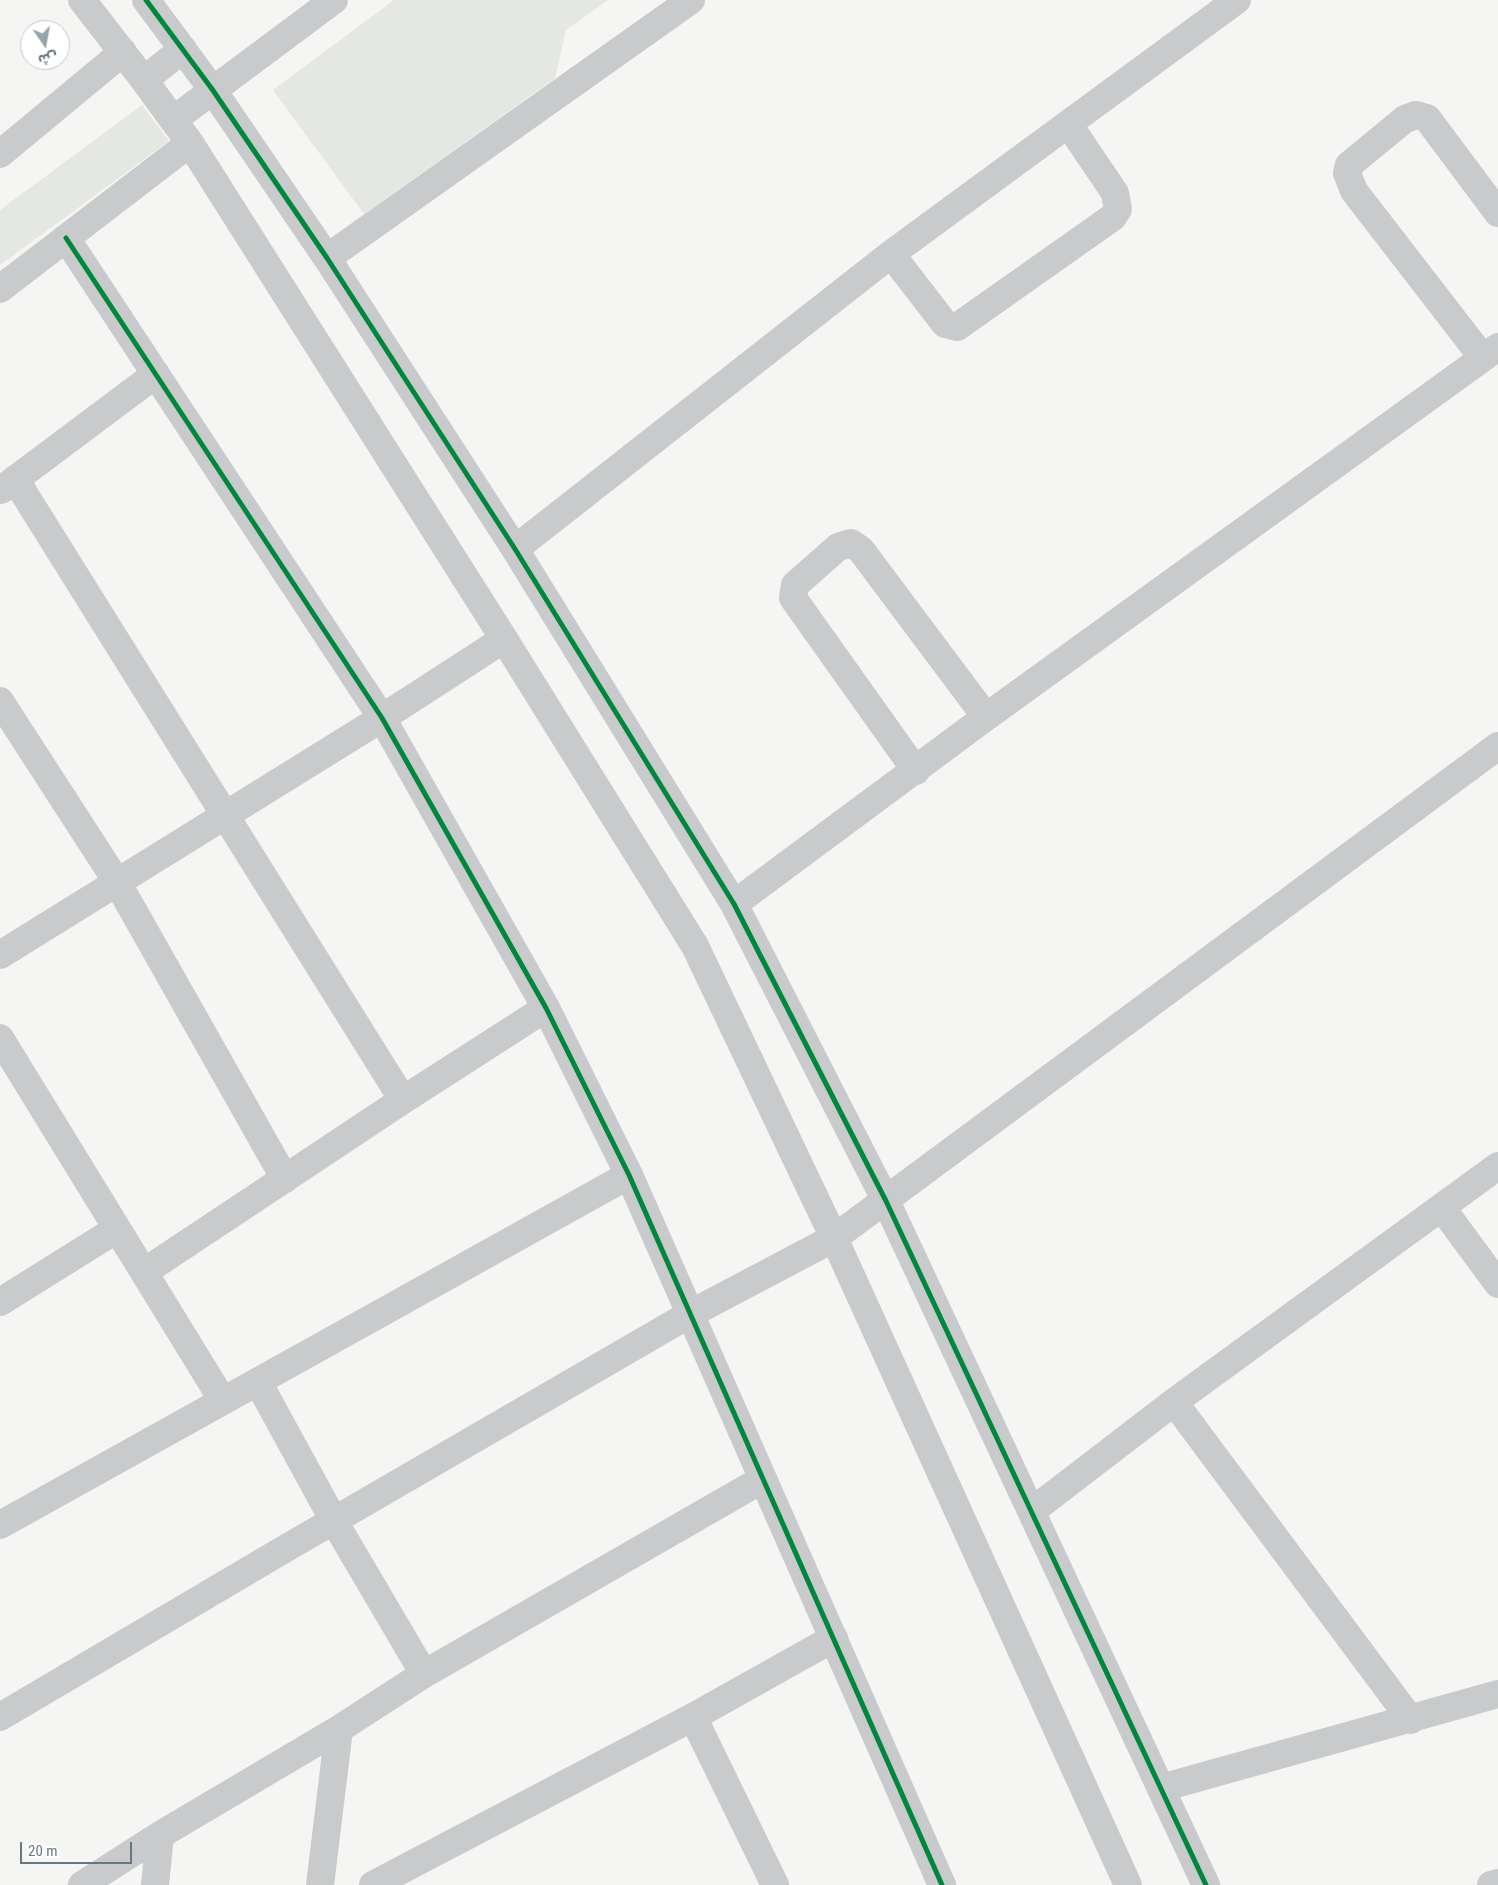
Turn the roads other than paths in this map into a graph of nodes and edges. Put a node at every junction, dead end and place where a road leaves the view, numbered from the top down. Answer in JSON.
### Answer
{"nodes":[{"id":1,"x":82,"y":0,"type":"edge"},
{"id":2,"x":146,"y":0,"type":"edge"},
{"id":3,"x":334,"y":0,"type":"edge"},
{"id":4,"x":691,"y":0,"type":"edge"},
{"id":5,"x":1237,"y":0,"type":"edge"},
{"id":6,"x":183,"y":49,"type":"junction"},
{"id":7,"x":123,"y":52,"type":"junction"},
{"id":8,"x":144,"y":80,"type":"junction"},
{"id":9,"x":212,"y":89,"type":"junction"},
{"id":10,"x":173,"y":120,"type":"junction"},
{"id":11,"x":1069,"y":125,"type":"junction"},
{"id":12,"x":190,"y":143,"type":"junction"},
{"id":13,"x":0,"y":154,"type":"edge"},
{"id":14,"x":1498,"y":213,"type":"edge"},
{"id":15,"x":66,"y":238,"type":"junction"},
{"id":16,"x":891,"y":254,"type":"junction"},
{"id":17,"x":328,"y":258,"type":"junction"},
{"id":18,"x":0,"y":289,"type":"edge"},
{"id":19,"x":1490,"y":353,"type":"edge"},
{"id":20,"x":156,"y":374,"type":"junction"},
{"id":21,"x":8,"y":485,"type":"edge"},
{"id":22,"x":515,"y":549,"type":"junction"},
{"id":23,"x":504,"y":639,"type":"junction"},
{"id":24,"x":0,"y":701,"type":"edge"},
{"id":25,"x":986,"y":717,"type":"junction"},
{"id":26,"x":382,"y":718,"type":"junction"},
{"id":27,"x":1498,"y":746,"type":"edge"},
{"id":28,"x":916,"y":771,"type":"junction"},
{"id":29,"x":225,"y":815,"type":"junction"},
{"id":30,"x":117,"y":882,"type":"junction"},
{"id":31,"x":734,"y":904,"type":"junction"},
{"id":32,"x":0,"y":955,"type":"edge"},
{"id":33,"x":546,"y":1008,"type":"junction"},
{"id":34,"x":0,"y":1038,"type":"edge"},
{"id":35,"x":403,"y":1100,"type":"junction"},
{"id":36,"x":1498,"y":1166,"type":"edge"},
{"id":37,"x":629,"y":1175,"type":"junction"},
{"id":38,"x":286,"y":1179,"type":"junction"},
{"id":39,"x":886,"y":1201,"type":"junction"},
{"id":40,"x":1442,"y":1208,"type":"junction"},
{"id":41,"x":117,"y":1229,"type":"junction"},
{"id":42,"x":834,"y":1238,"type":"junction"},
{"id":43,"x":144,"y":1272,"type":"junction"},
{"id":44,"x":1498,"y":1284,"type":"edge"},
{"id":45,"x":0,"y":1302,"type":"edge"},
{"id":46,"x":690,"y":1314,"type":"junction"},
{"id":47,"x":258,"y":1382,"type":"junction"},
{"id":48,"x":223,"y":1402,"type":"junction"},
{"id":49,"x":1174,"y":1402,"type":"junction"},
{"id":50,"x":763,"y":1479,"type":"junction"},
{"id":51,"x":1032,"y":1511,"type":"junction"},
{"id":52,"x":334,"y":1521,"type":"junction"},
{"id":53,"x":0,"y":1525,"type":"edge"},
{"id":54,"x":834,"y":1638,"type":"junction"},
{"id":55,"x":424,"y":1674,"type":"junction"},
{"id":56,"x":1498,"y":1694,"type":"edge"},
{"id":57,"x":0,"y":1717,"type":"edge"},
{"id":58,"x":693,"y":1717,"type":"junction"},
{"id":59,"x":1411,"y":1720,"type":"junction"},
{"id":60,"x":339,"y":1729,"type":"junction"},
{"id":61,"x":1161,"y":1788,"type":"junction"},
{"id":62,"x":160,"y":1835,"type":"junction"},
{"id":63,"x":1498,"y":1883,"type":"edge"},
{"id":64,"x":82,"y":1885,"type":"edge"},
{"id":65,"x":155,"y":1885,"type":"edge"},
{"id":66,"x":320,"y":1885,"type":"edge"},
{"id":67,"x":373,"y":1885,"type":"edge"},
{"id":68,"x":775,"y":1885,"type":"edge"},
{"id":69,"x":942,"y":1885,"type":"edge"},
{"id":70,"x":1128,"y":1885,"type":"edge"},
{"id":71,"x":1206,"y":1885,"type":"edge"},
{"id":72,"x":1491,"y":1885,"type":"edge"}],
"edges":[{"from":1,"to":7,"type":"street"},
{"from":2,"to":6,"type":"street"},
{"from":3,"to":9,"type":"street"},
{"from":4,"to":17,"type":"street"},
{"from":5,"to":11,"type":"street"},
{"from":6,"to":8,"type":"street"},
{"from":6,"to":9,"type":"street"},
{"from":7,"to":8,"type":"street"},
{"from":7,"to":13,"type":"street"},
{"from":8,"to":10,"type":"street"},
{"from":9,"to":10,"type":"street"},
{"from":9,"to":17,"type":"street"},
{"from":10,"to":12,"type":"street"},
{"from":11,"to":16,"type":"street"},
{"from":11,"to":16,"type":"street"},
{"from":12,"to":15,"type":"street"},
{"from":12,"to":23,"type":"street"},
{"from":14,"to":19,"type":"street"},
{"from":15,"to":18,"type":"street"},
{"from":15,"to":20,"type":"street"},
{"from":16,"to":22,"type":"street"},
{"from":17,"to":22,"type":"street"},
{"from":19,"to":25,"type":"street"},
{"from":20,"to":21,"type":"street"},
{"from":20,"to":26,"type":"street"},
{"from":21,"to":29,"type":"street"},
{"from":22,"to":31,"type":"street"},
{"from":23,"to":26,"type":"street"},
{"from":23,"to":42,"type":"street"},
{"from":24,"to":30,"type":"street"},
{"from":25,"to":28,"type":"street"},
{"from":25,"to":28,"type":"street"},
{"from":26,"to":29,"type":"street"},
{"from":26,"to":33,"type":"street"},
{"from":27,"to":39,"type":"street"},
{"from":28,"to":31,"type":"street"},
{"from":29,"to":30,"type":"street"},
{"from":29,"to":35,"type":"street"},
{"from":30,"to":32,"type":"street"},
{"from":30,"to":38,"type":"street"},
{"from":31,"to":39,"type":"street"},
{"from":33,"to":35,"type":"street"},
{"from":33,"to":37,"type":"street"},
{"from":34,"to":41,"type":"street"},
{"from":35,"to":38,"type":"street"},
{"from":36,"to":40,"type":"street"},
{"from":37,"to":46,"type":"street"},
{"from":37,"to":47,"type":"street"},
{"from":38,"to":43,"type":"street"},
{"from":39,"to":42,"type":"street"},
{"from":39,"to":51,"type":"street"},
{"from":40,"to":44,"type":"street"},
{"from":40,"to":49,"type":"street"},
{"from":41,"to":43,"type":"street"},
{"from":41,"to":45,"type":"street"},
{"from":42,"to":46,"type":"street"},
{"from":42,"to":70,"type":"street"},
{"from":43,"to":48,"type":"street"},
{"from":46,"to":50,"type":"street"},
{"from":46,"to":52,"type":"street"},
{"from":47,"to":48,"type":"street"},
{"from":47,"to":52,"type":"street"},
{"from":48,"to":53,"type":"street"},
{"from":49,"to":51,"type":"street"},
{"from":49,"to":59,"type":"street"},
{"from":50,"to":54,"type":"street"},
{"from":50,"to":55,"type":"street"},
{"from":51,"to":61,"type":"street"},
{"from":52,"to":55,"type":"street"},
{"from":52,"to":57,"type":"street"},
{"from":54,"to":58,"type":"street"},
{"from":54,"to":69,"type":"street"},
{"from":55,"to":60,"type":"street"},
{"from":56,"to":59,"type":"street"},
{"from":58,"to":67,"type":"street"},
{"from":58,"to":68,"type":"street"},
{"from":59,"to":61,"type":"street"},
{"from":60,"to":62,"type":"street"},
{"from":60,"to":66,"type":"street"},
{"from":61,"to":71,"type":"street"},
{"from":62,"to":64,"type":"street"},
{"from":62,"to":65,"type":"street"},
{"from":63,"to":72,"type":"street"}]}
